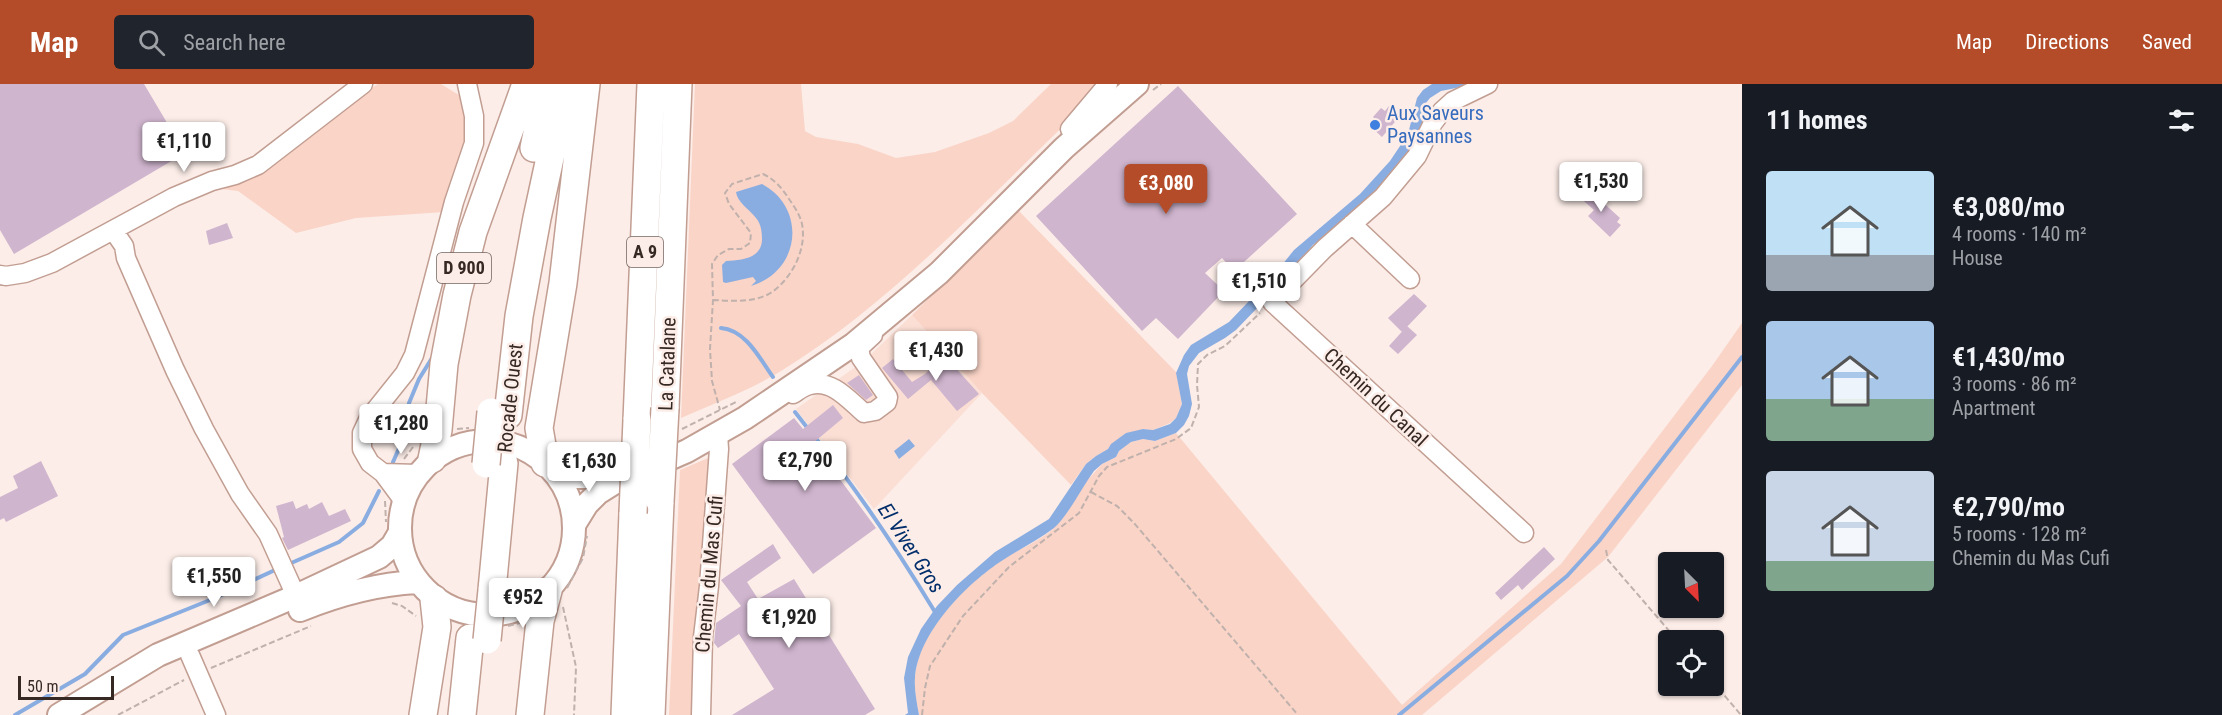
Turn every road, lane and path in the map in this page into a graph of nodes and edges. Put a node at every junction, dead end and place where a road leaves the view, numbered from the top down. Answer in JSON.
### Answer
{"nodes":[{"id":1,"x":363,"y":84,"type":"edge"},
{"id":2,"x":526,"y":84,"type":"edge"},
{"id":3,"x":547,"y":84,"type":"edge"},
{"id":4,"x":566,"y":84,"type":"edge"},
{"id":5,"x":586,"y":84,"type":"edge"},
{"id":6,"x":651,"y":84,"type":"edge"},
{"id":7,"x":678,"y":84,"type":"edge"},
{"id":8,"x":1488,"y":84,"type":"edge"},
{"id":9,"x":1127,"y":86,"type":"edge"},
{"id":10,"x":464,"y":88,"type":"edge"},
{"id":11,"x":1352,"y":224,"type":"junction"},
{"id":12,"x":113,"y":230,"type":"junction"},
{"id":13,"x":939,"y":273,"type":"junction"},
{"id":14,"x":0,"y":274,"type":"edge"},
{"id":15,"x":1410,"y":279,"type":"dead end"},
{"id":16,"x":713,"y":300,"type":"junction"},
{"id":17,"x":1272,"y":302,"type":"junction"},
{"id":18,"x":500,"y":413,"type":"junction"},
{"id":19,"x":746,"y":418,"type":"junction"},
{"id":20,"x":720,"y":425,"type":"junction"},
{"id":21,"x":423,"y":458,"type":"junction"},
{"id":22,"x":551,"y":470,"type":"junction"},
{"id":23,"x":388,"y":475,"type":"junction"},
{"id":24,"x":1090,"y":491,"type":"junction"},
{"id":25,"x":403,"y":500,"type":"junction"},
{"id":26,"x":574,"y":525,"type":"junction"},
{"id":27,"x":392,"y":531,"type":"junction"},
{"id":28,"x":1524,"y":533,"type":"dead end"},
{"id":29,"x":1606,"y":550,"type":"dead end"},
{"id":30,"x":550,"y":589,"type":"junction"},
{"id":31,"x":296,"y":597,"type":"junction"},
{"id":32,"x":423,"y":600,"type":"junction"},
{"id":33,"x":392,"y":603,"type":"dead end"},
{"id":34,"x":320,"y":622,"type":"dead end"},
{"id":35,"x":1668,"y":630,"type":"edge"},
{"id":36,"x":478,"y":639,"type":"junction"},
{"id":37,"x":194,"y":664,"type":"junction"},
{"id":38,"x":1724,"y":695,"type":"edge"},
{"id":39,"x":58,"y":715,"type":"edge"},
{"id":40,"x":83,"y":715,"type":"edge"},
{"id":41,"x":118,"y":715,"type":"edge"},
{"id":42,"x":216,"y":715,"type":"edge"},
{"id":43,"x":423,"y":715,"type":"edge"},
{"id":44,"x":462,"y":715,"type":"edge"},
{"id":45,"x":480,"y":715,"type":"edge"},
{"id":46,"x":530,"y":715,"type":"edge"},
{"id":47,"x":574,"y":715,"type":"edge"},
{"id":48,"x":625,"y":715,"type":"edge"},
{"id":49,"x":651,"y":715,"type":"edge"},
{"id":50,"x":701,"y":715,"type":"edge"},
{"id":51,"x":922,"y":715,"type":"edge"},
{"id":52,"x":1298,"y":715,"type":"edge"},
{"id":53,"x":1741,"y":715,"type":"edge"}],
"edges":[{"from":1,"to":12,"type":"street"},
{"from":2,"to":21,"type":"highway","number":"D 900"},
{"from":3,"to":18,"type":"highway","name":"Rocade Ouest","number":"D 900"},
{"from":4,"to":18,"type":"highway","name":"Rocade Ouest","number":"D 900"},
{"from":5,"to":22,"type":"highway"},
{"from":6,"to":48,"type":"highway","name":"La Catalane","number":"A 9","bridge":true},
{"from":7,"to":49,"type":"highway","name":"La Catalane","number":"A 9","bridge":true},
{"from":8,"to":11,"type":"street"},
{"from":9,"to":13,"type":"main road"},
{"from":9,"to":20,"type":"main road"},
{"from":10,"to":23,"type":"street"},
{"from":11,"to":15,"type":"street"},
{"from":11,"to":17,"type":"street"},
{"from":12,"to":14,"type":"street"},
{"from":12,"to":31,"type":"street"},
{"from":13,"to":19,"type":"main road"},
{"from":13,"to":19,"type":"street"},
{"from":16,"to":16,"type":"path"},
{"from":16,"to":20,"type":"path"},
{"from":17,"to":24,"type":"path"},
{"from":17,"to":28,"type":"street","name":"Chemin du Canal"},
{"from":18,"to":36,"type":"highway","name":"Rocade Ouest","number":"D 900","bridge":true},
{"from":19,"to":20,"type":"main road"},
{"from":20,"to":22,"type":"main road"},
{"from":20,"to":26,"type":"main road"},
{"from":20,"to":50,"type":"street","name":"Chemin du Mas Cufi"},
{"from":21,"to":22,"type":"main road"},
{"from":21,"to":23,"type":"street"},
{"from":21,"to":23,"type":"path"},
{"from":21,"to":25,"type":"main road"},
{"from":22,"to":26,"type":"main road"},
{"from":23,"to":25,"type":"street"},
{"from":23,"to":27,"type":"path"},
{"from":24,"to":51,"type":"path"},
{"from":24,"to":52,"type":"path"},
{"from":25,"to":27,"type":"main road"},
{"from":26,"to":30,"type":"main road"},
{"from":27,"to":31,"type":"main road"},
{"from":27,"to":32,"type":"main road"},
{"from":29,"to":35,"type":"path"},
{"from":30,"to":32,"type":"main road"},
{"from":30,"to":46,"type":"highway"},
{"from":30,"to":47,"type":"path"},
{"from":31,"to":39,"type":"main road"},
{"from":32,"to":33,"type":"path"},
{"from":32,"to":37,"type":"main road"},
{"from":32,"to":43,"type":"highway"},
{"from":34,"to":37,"type":"path"},
{"from":36,"to":44,"type":"highway","name":"Rocade Ouest","number":"D 900"},
{"from":36,"to":45,"type":"highway","name":"Rocade Ouest","number":"D 900"},
{"from":37,"to":40,"type":"main road"},
{"from":37,"to":41,"type":"path"},
{"from":37,"to":42,"type":"street"},
{"from":38,"to":53,"type":"path"}]}
